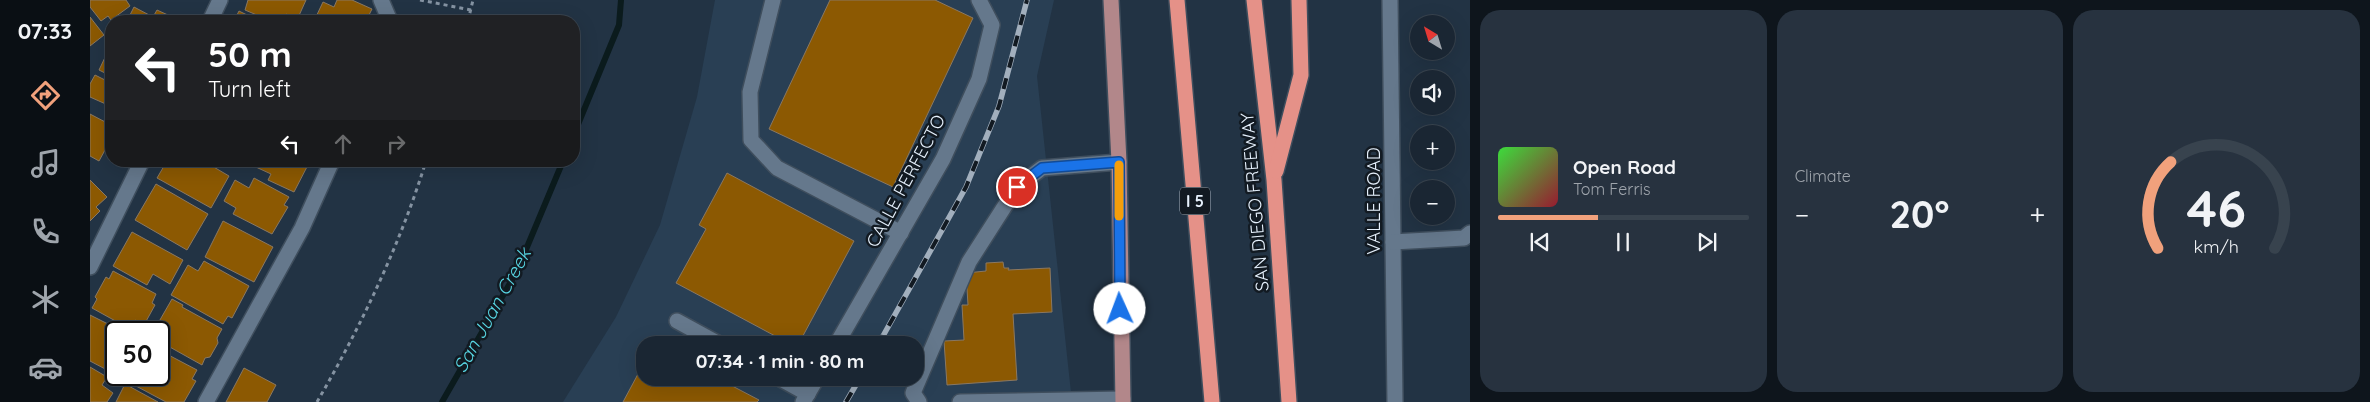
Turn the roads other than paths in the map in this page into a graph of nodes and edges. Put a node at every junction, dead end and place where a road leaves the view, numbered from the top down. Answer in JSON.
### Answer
{"nodes":[{"id":1,"x":220,"y":0,"type":"edge"},
{"id":2,"x":383,"y":0,"type":"edge"},
{"id":3,"x":773,"y":0,"type":"edge"},
{"id":4,"x":979,"y":0,"type":"edge"},
{"id":5,"x":1111,"y":0,"type":"edge"},
{"id":6,"x":1177,"y":0,"type":"edge"},
{"id":7,"x":1254,"y":0,"type":"edge"},
{"id":8,"x":1299,"y":0,"type":"edge"},
{"id":9,"x":1390,"y":0,"type":"edge"},
{"id":10,"x":213,"y":15,"type":"edge"},
{"id":11,"x":388,"y":15,"type":"edge"},
{"id":12,"x":1119,"y":162,"type":"junction"},
{"id":13,"x":139,"y":167,"type":"edge"},
{"id":14,"x":329,"y":167,"type":"edge"},
{"id":15,"x":1274,"y":180,"type":"junction"},
{"id":16,"x":901,"y":233,"type":"junction"},
{"id":17,"x":1470,"y":233,"type":"edge"},
{"id":18,"x":1394,"y":242,"type":"junction"},
{"id":19,"x":90,"y":267,"type":"edge"},
{"id":20,"x":677,"y":321,"type":"dead end"},
{"id":21,"x":704,"y":336,"type":"edge"},
{"id":22,"x":841,"y":336,"type":"edge"},
{"id":23,"x":789,"y":386,"type":"edge"},
{"id":24,"x":812,"y":386,"type":"edge"},
{"id":25,"x":805,"y":398,"type":"edge"},
{"id":26,"x":1123,"y":400,"type":"edge"},
{"id":27,"x":1011,"y":401,"type":"edge"},
{"id":28,"x":206,"y":402,"type":"edge"},
{"id":29,"x":919,"y":402,"type":"edge"},
{"id":30,"x":960,"y":402,"type":"edge"},
{"id":31,"x":1212,"y":402,"type":"edge"},
{"id":32,"x":1289,"y":402,"type":"edge"},
{"id":33,"x":1395,"y":402,"type":"edge"}],
"edges":[{"from":1,"to":10,"type":"street"},
{"from":2,"to":11,"type":"street"},
{"from":3,"to":16,"type":"street"},
{"from":4,"to":16,"type":"street","name":"CALLE PERFECTO"},
{"from":5,"to":12,"type":"main road"},
{"from":6,"to":31,"type":"highway","number":"I 5"},
{"from":7,"to":15,"type":"highway","name":"SAN DIEGO FREEWAY"},
{"from":8,"to":15,"type":"highway"},
{"from":9,"to":18,"type":"street","name":"VALLE ROAD"},
{"from":12,"to":26,"type":"main road"},
{"from":12,"to":29,"type":"street"},
{"from":13,"to":19,"type":"street"},
{"from":14,"to":28,"type":"street"},
{"from":15,"to":32,"type":"highway","name":"SAN DIEGO FREEWAY"},
{"from":16,"to":22,"type":"street","name":"CALLE PERFECTO"},
{"from":17,"to":18,"type":"street"},
{"from":18,"to":33,"type":"street","name":"VALLE ROAD"},
{"from":20,"to":21,"type":"street"},
{"from":23,"to":25,"type":"street"},
{"from":24,"to":25,"type":"street"},
{"from":26,"to":27,"type":"street"},
{"from":27,"to":30,"type":"street"}]}
